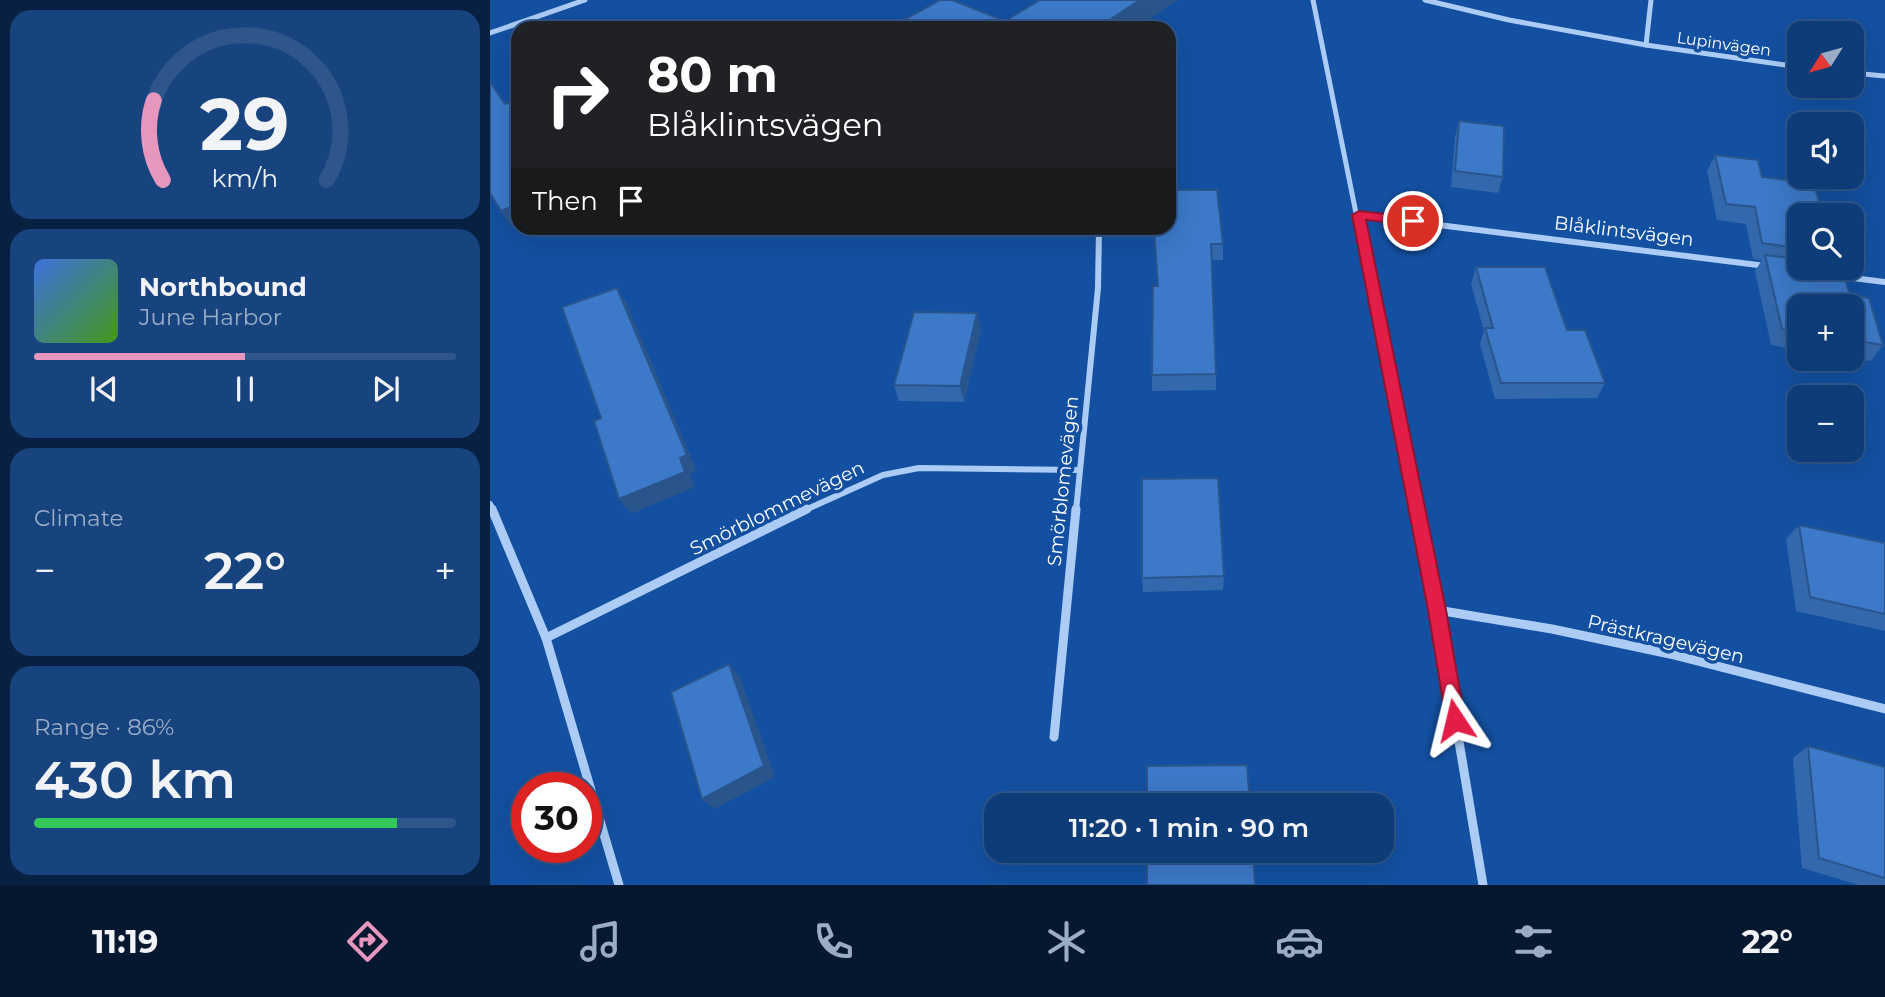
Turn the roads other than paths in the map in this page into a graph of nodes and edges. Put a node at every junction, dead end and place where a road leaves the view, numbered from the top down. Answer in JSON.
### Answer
{"nodes":[{"id":1,"x":584,"y":0,"type":"edge"},
{"id":2,"x":1313,"y":0,"type":"edge"},
{"id":3,"x":1425,"y":0,"type":"edge"},
{"id":4,"x":1651,"y":0,"type":"edge"},
{"id":5,"x":524,"y":21,"type":"edge"},
{"id":6,"x":511,"y":26,"type":"edge"},
{"id":7,"x":490,"y":33,"type":"edge"},
{"id":8,"x":1646,"y":45,"type":"junction"},
{"id":9,"x":1787,"y":65,"type":"edge"},
{"id":10,"x":1864,"y":74,"type":"edge"},
{"id":11,"x":1885,"y":76,"type":"edge"},
{"id":12,"x":1359,"y":215,"type":"junction"},
{"id":13,"x":1100,"y":235,"type":"edge"},
{"id":14,"x":1779,"y":268,"type":"edge"},
{"id":15,"x":1864,"y":279,"type":"edge"},
{"id":16,"x":1885,"y":282,"type":"edge"},
{"id":17,"x":1079,"y":470,"type":"junction"},
{"id":18,"x":490,"y":504,"type":"edge"},
{"id":19,"x":1437,"y":610,"type":"junction"},
{"id":20,"x":546,"y":638,"type":"junction"},
{"id":21,"x":1885,"y":709,"type":"edge"},
{"id":22,"x":1054,"y":737,"type":"dead end"},
{"id":23,"x":619,"y":885,"type":"edge"},
{"id":24,"x":1483,"y":885,"type":"edge"}],
"edges":[{"from":1,"to":5,"type":"street"},
{"from":2,"to":12,"type":"street"},
{"from":3,"to":8,"type":"street","name":"Lupinvägen"},
{"from":4,"to":8,"type":"street"},
{"from":6,"to":7,"type":"street"},
{"from":8,"to":9,"type":"street","name":"Lupinvägen"},
{"from":10,"to":11,"type":"street"},
{"from":12,"to":14,"type":"street","name":"Blåklintsvägen"},
{"from":12,"to":19,"type":"street"},
{"from":13,"to":17,"type":"street","name":"Smörblomevägen"},
{"from":15,"to":16,"type":"street"},
{"from":17,"to":20,"type":"street","name":"Smörblommevägen"},
{"from":17,"to":22,"type":"street","name":"Smörblomevägen"},
{"from":18,"to":20,"type":"street"},
{"from":19,"to":21,"type":"street","name":"Prästkragevägen"},
{"from":19,"to":24,"type":"street"},
{"from":20,"to":23,"type":"street"}]}
